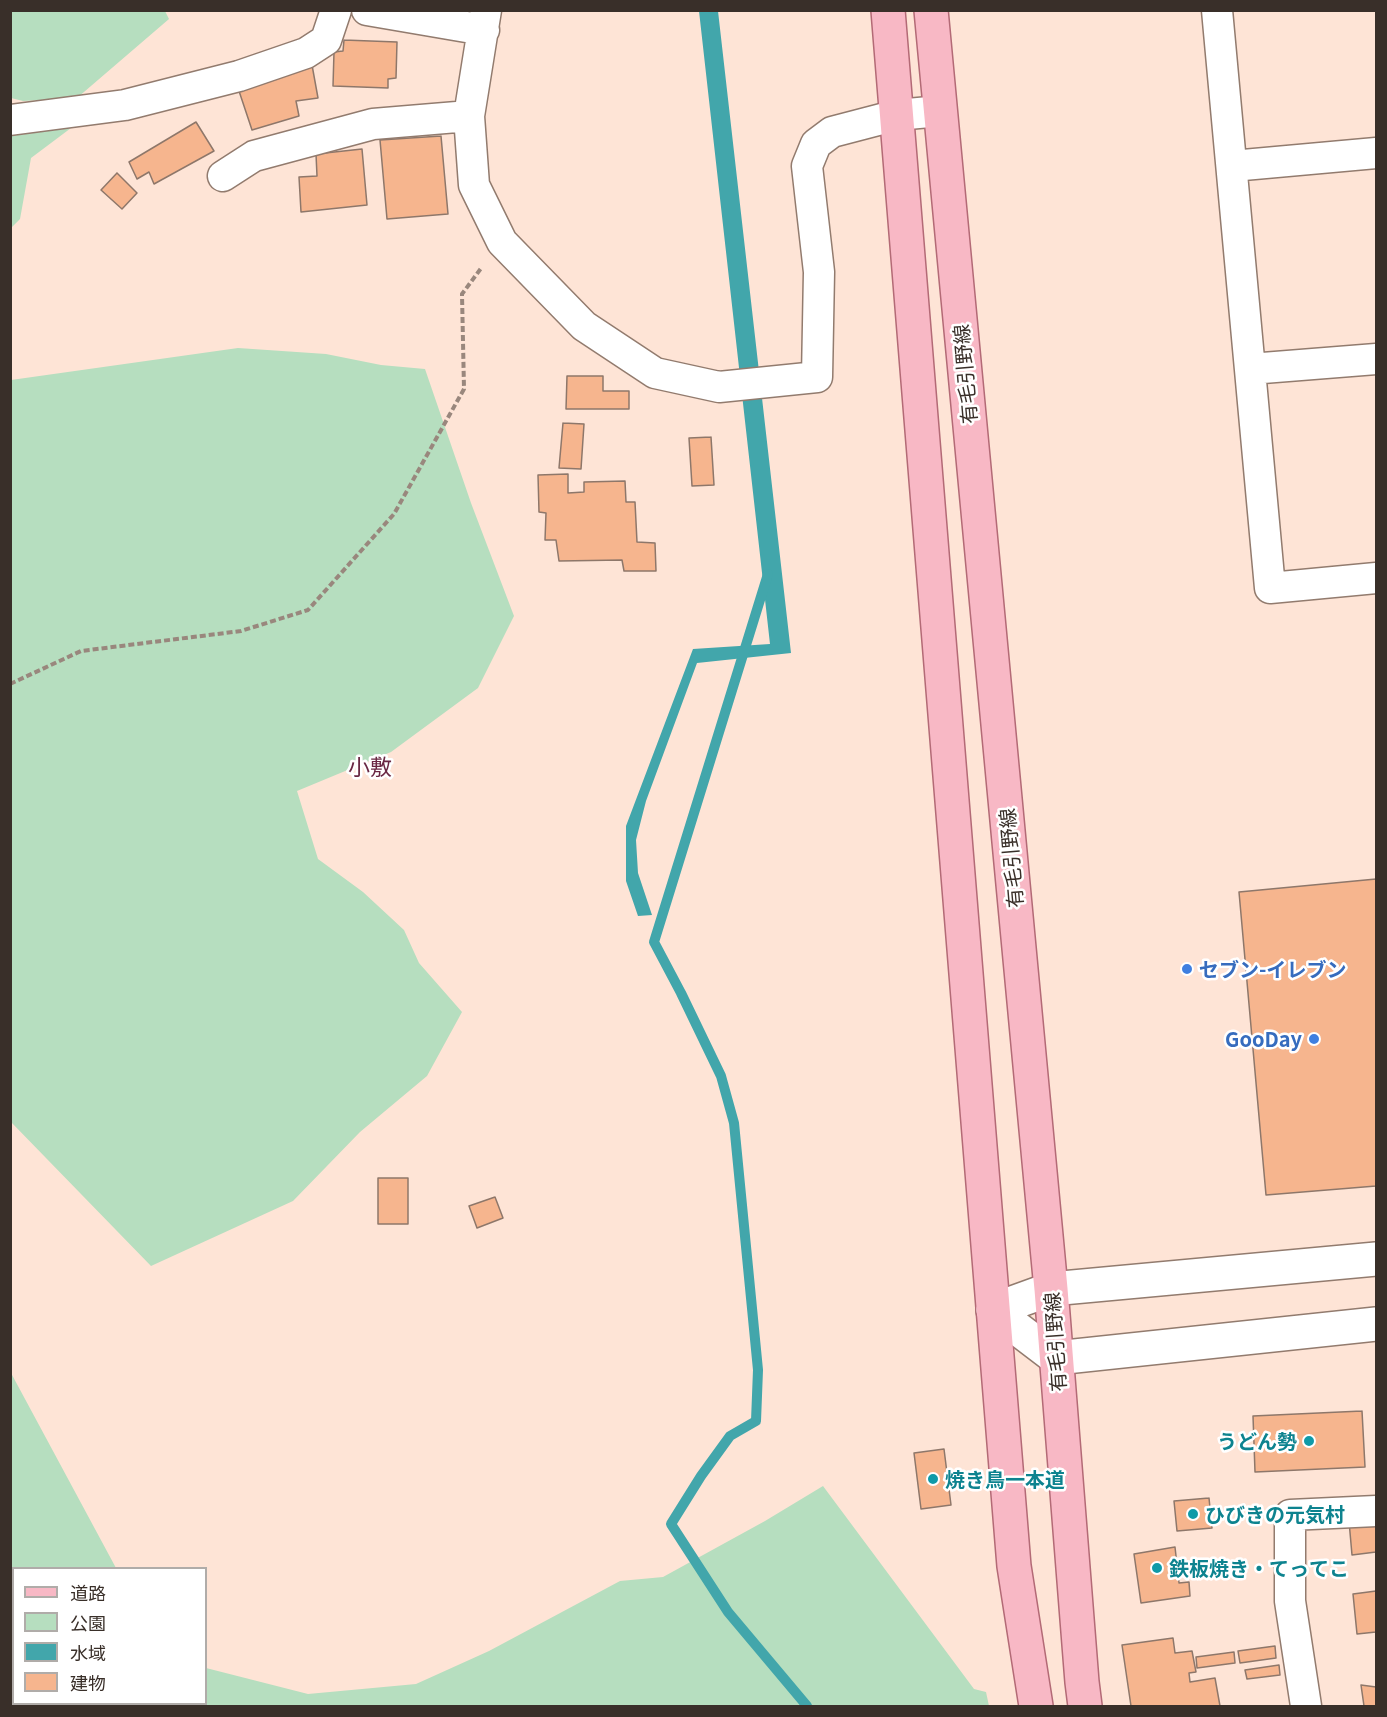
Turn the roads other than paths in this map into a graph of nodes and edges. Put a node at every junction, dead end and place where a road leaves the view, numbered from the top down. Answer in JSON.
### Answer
{"nodes":[{"id":1,"x":336,"y":10,"type":"edge"},
{"id":2,"x":367,"y":10,"type":"edge"},
{"id":3,"x":888,"y":10,"type":"edge"},
{"id":4,"x":931,"y":10,"type":"edge"},
{"id":5,"x":1217,"y":10,"type":"edge"},
{"id":6,"x":485,"y":20,"type":"edge"},
{"id":7,"x":940,"y":111,"type":"junction"},
{"id":8,"x":897,"y":115,"type":"junction"},
{"id":9,"x":469,"y":116,"type":"junction"},
{"id":10,"x":10,"y":120,"type":"edge"},
{"id":11,"x":1377,"y":153,"type":"edge"},
{"id":12,"x":1232,"y":166,"type":"junction"},
{"id":13,"x":223,"y":176,"type":"dead end"},
{"id":14,"x":1377,"y":359,"type":"edge"},
{"id":15,"x":1250,"y":369,"type":"junction"},
{"id":16,"x":1377,"y":578,"type":"edge"},
{"id":17,"x":1377,"y":1258,"type":"edge"},
{"id":18,"x":1051,"y":1289,"type":"junction"},
{"id":19,"x":993,"y":1310,"type":"junction"},
{"id":20,"x":1377,"y":1324,"type":"edge"},
{"id":21,"x":1056,"y":1358,"type":"junction"},
{"id":22,"x":1377,"y":1511,"type":"edge"},
{"id":23,"x":1036,"y":1707,"type":"edge"},
{"id":24,"x":1085,"y":1707,"type":"edge"},
{"id":25,"x":1306,"y":1707,"type":"edge"}],
"edges":[{"from":1,"to":10,"type":"street"},
{"from":2,"to":6,"type":"street"},
{"from":3,"to":8,"type":"main road"},
{"from":4,"to":7,"type":"main road","name":"有毛引野線"},
{"from":5,"to":12,"type":"street"},
{"from":6,"to":9,"type":"street"},
{"from":7,"to":8,"type":"street"},
{"from":7,"to":18,"type":"main road","name":"有毛引野線"},
{"from":8,"to":9,"type":"street"},
{"from":8,"to":19,"type":"main road"},
{"from":9,"to":13,"type":"street"},
{"from":11,"to":12,"type":"street"},
{"from":12,"to":15,"type":"street"},
{"from":14,"to":15,"type":"street"},
{"from":15,"to":16,"type":"street"},
{"from":17,"to":18,"type":"street"},
{"from":18,"to":19,"type":"street"},
{"from":18,"to":21,"type":"main road","name":"有毛引野線"},
{"from":19,"to":21,"type":"street"},
{"from":19,"to":23,"type":"main road"},
{"from":20,"to":21,"type":"street"},
{"from":21,"to":24,"type":"main road","name":"有毛引野線"},
{"from":22,"to":25,"type":"street"}]}
